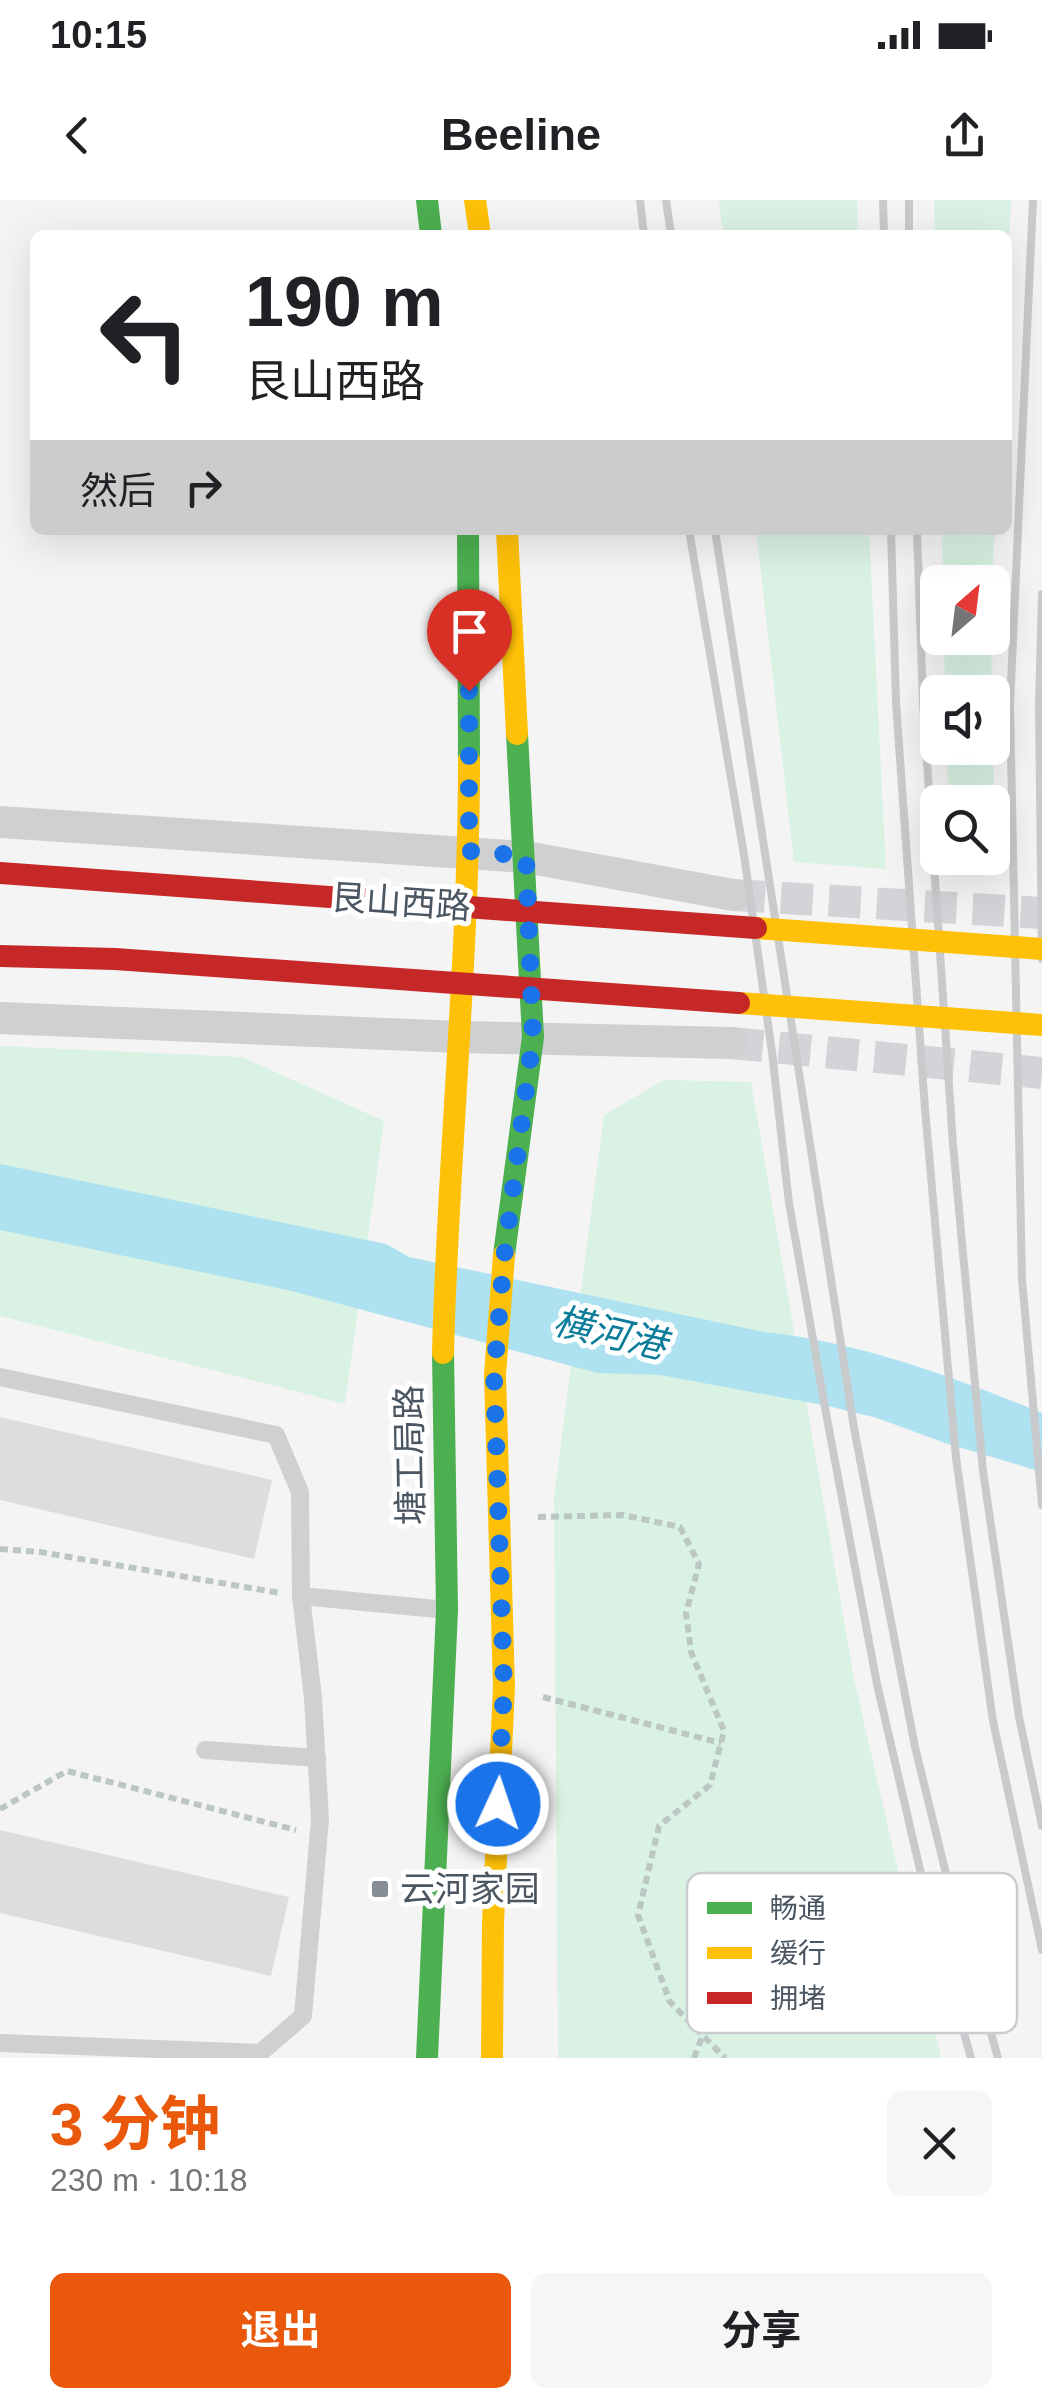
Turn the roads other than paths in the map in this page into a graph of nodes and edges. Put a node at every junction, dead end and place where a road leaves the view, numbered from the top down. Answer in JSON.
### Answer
{"nodes":[{"id":1,"x":427,"y":200,"type":"edge"},
{"id":2,"x":476,"y":200,"type":"edge"},
{"id":3,"x":430,"y":230,"type":"edge"},
{"id":4,"x":479,"y":230,"type":"edge"},
{"id":5,"x":468,"y":535,"type":"edge"},
{"id":6,"x":507,"y":535,"type":"edge"},
{"id":7,"x":0,"y":822,"type":"edge"},
{"id":8,"x":469,"y":851,"type":"junction"},
{"id":9,"x":526,"y":856,"type":"junction"},
{"id":10,"x":0,"y":873,"type":"edge"},
{"id":11,"x":733,"y":896,"type":"tunnel mouth"},
{"id":12,"x":1042,"y":949,"type":"edge"},
{"id":13,"x":0,"y":956,"type":"edge"},
{"id":14,"x":0,"y":1018,"type":"edge"},
{"id":15,"x":1042,"y":1025,"type":"edge"},
{"id":16,"x":459,"y":1037,"type":"junction"},
{"id":17,"x":533,"y":1037,"type":"junction"},
{"id":18,"x":730,"y":1043,"type":"tunnel mouth"},
{"id":19,"x":0,"y":1377,"type":"edge"},
{"id":20,"x":301,"y":1596,"type":"junction"},
{"id":21,"x":448,"y":1610,"type":"junction"},
{"id":22,"x":205,"y":1750,"type":"dead end"},
{"id":23,"x":317,"y":1758,"type":"junction"},
{"id":24,"x":0,"y":2043,"type":"edge"},
{"id":25,"x":427,"y":2058,"type":"edge"},
{"id":26,"x":492,"y":2058,"type":"edge"}],
"edges":[{"from":1,"to":3,"type":"main road"},
{"from":2,"to":4,"type":"main road"},
{"from":5,"to":8,"type":"main road","name":"塘工局路"},
{"from":6,"to":9,"type":"main road"},
{"from":7,"to":8,"type":"street","name":"艮山西路"},
{"from":8,"to":9,"type":"street","name":"艮山西路"},
{"from":8,"to":16,"type":"main road","name":"塘工局路"},
{"from":9,"to":11,"type":"street","name":"艮山西路"},
{"from":9,"to":17,"type":"main road"},
{"from":10,"to":12,"type":"main road","name":"艮山西路","bridge":true},
{"from":13,"to":15,"type":"main road","bridge":true},
{"from":14,"to":16,"type":"street"},
{"from":16,"to":17,"type":"street"},
{"from":16,"to":21,"type":"main road","name":"塘工局路"},
{"from":17,"to":18,"type":"street"},
{"from":17,"to":26,"type":"main road"},
{"from":19,"to":20,"type":"lane"},
{"from":20,"to":21,"type":"lane"},
{"from":20,"to":23,"type":"lane"},
{"from":21,"to":25,"type":"main road","name":"塘工局路"},
{"from":22,"to":23,"type":"lane"},
{"from":23,"to":24,"type":"lane"}]}
